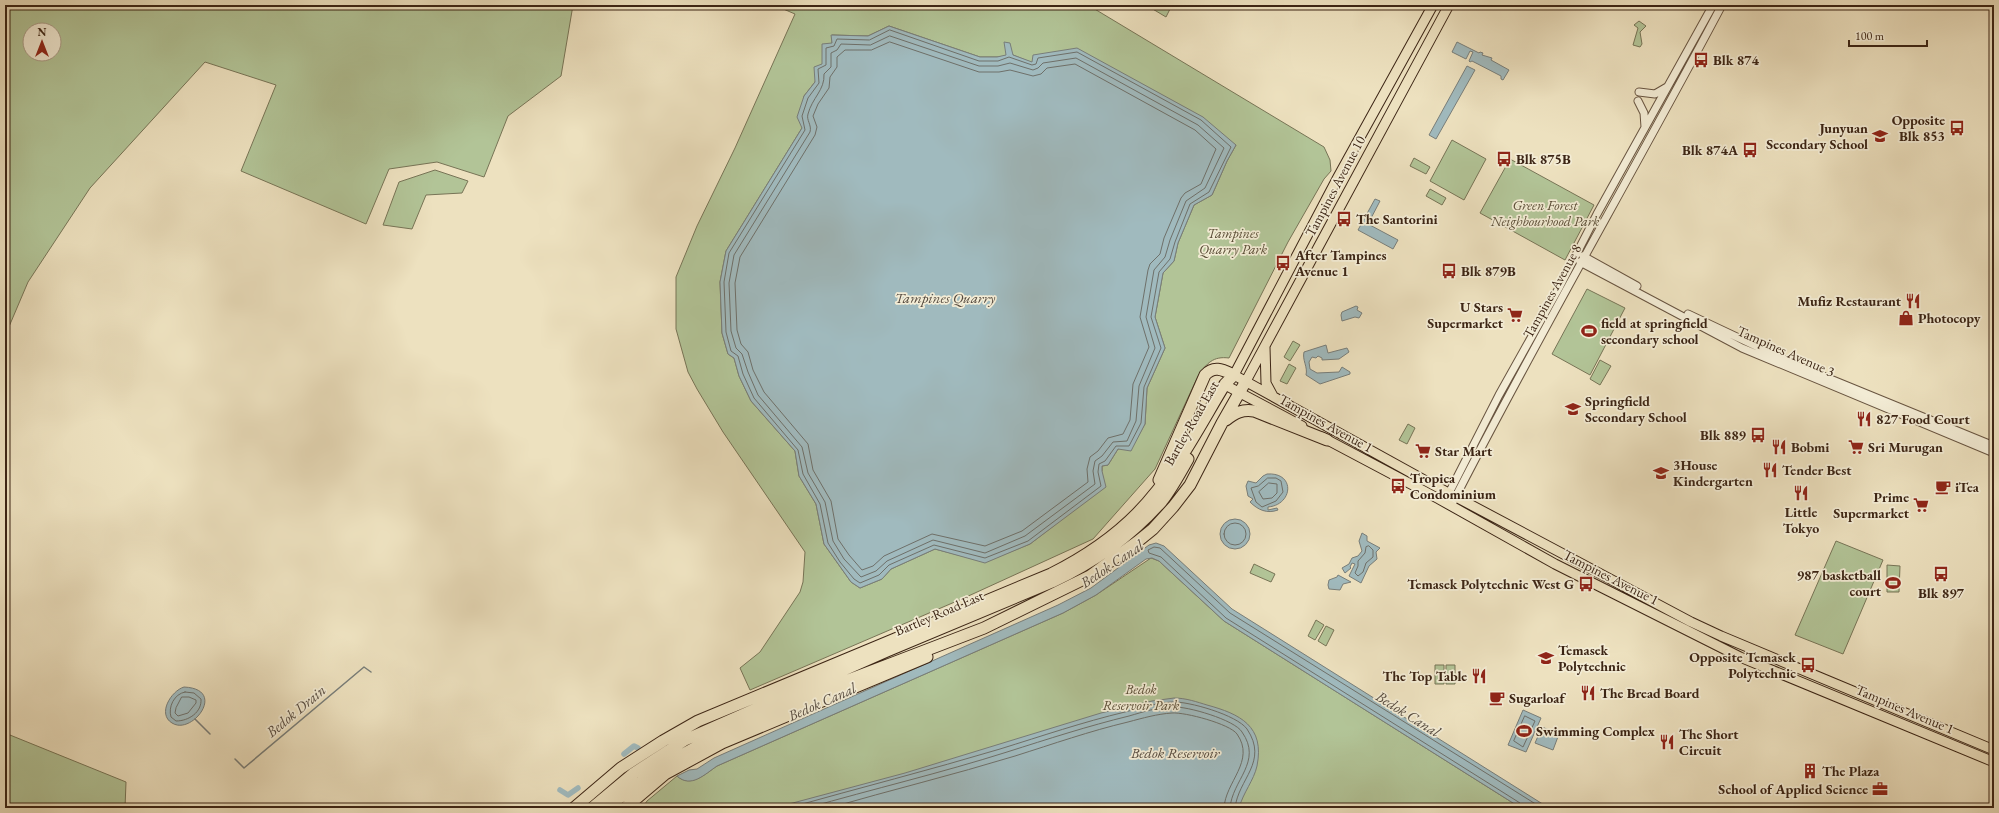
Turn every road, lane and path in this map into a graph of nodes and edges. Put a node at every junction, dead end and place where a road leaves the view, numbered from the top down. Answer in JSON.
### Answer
{"nodes":[{"id":1,"x":1433,"y":5,"type":"edge"},
{"id":2,"x":1449,"y":5,"type":"edge"},
{"id":3,"x":1713,"y":5,"type":"edge"},
{"id":4,"x":1722,"y":5,"type":"edge"},
{"id":5,"x":1670,"y":86,"type":"junction"},
{"id":6,"x":1640,"y":92,"type":"dead end"},
{"id":7,"x":1638,"y":101,"type":"dead end"},
{"id":8,"x":1644,"y":132,"type":"junction"},
{"id":9,"x":1576,"y":256,"type":"junction"},
{"id":10,"x":1584,"y":260,"type":"junction"},
{"id":11,"x":1265,"y":347,"type":"junction"},
{"id":12,"x":1234,"y":375,"type":"junction"},
{"id":13,"x":1246,"y":381,"type":"junction"},
{"id":14,"x":1230,"y":386,"type":"junction"},
{"id":15,"x":1241,"y":393,"type":"junction"},
{"id":16,"x":1273,"y":396,"type":"junction"},
{"id":17,"x":1222,"y":422,"type":"junction"},
{"id":18,"x":1484,"y":424,"type":"junction"},
{"id":19,"x":1492,"y":428,"type":"junction"},
{"id":20,"x":1327,"y":440,"type":"junction"},
{"id":21,"x":1994,"y":446,"type":"edge"},
{"id":22,"x":1994,"y":453,"type":"edge"},
{"id":23,"x":1415,"y":475,"type":"junction"},
{"id":24,"x":1410,"y":484,"type":"junction"},
{"id":25,"x":1452,"y":494,"type":"junction"},
{"id":26,"x":1448,"y":504,"type":"junction"},
{"id":27,"x":1115,"y":533,"type":"junction"},
{"id":28,"x":1560,"y":554,"type":"junction"},
{"id":29,"x":1555,"y":564,"type":"junction"},
{"id":30,"x":984,"y":628,"type":"junction"},
{"id":31,"x":1721,"y":636,"type":"junction"},
{"id":32,"x":1718,"y":646,"type":"junction"},
{"id":33,"x":1985,"y":746,"type":"junction"},
{"id":34,"x":1994,"y":750,"type":"edge"},
{"id":35,"x":1993,"y":761,"type":"edge"},
{"id":36,"x":606,"y":780,"type":"junction"},
{"id":37,"x":640,"y":795,"type":"junction"},
{"id":38,"x":574,"y":808,"type":"edge"},
{"id":39,"x":591,"y":808,"type":"edge"},
{"id":40,"x":606,"y":808,"type":"edge"},
{"id":41,"x":626,"y":808,"type":"edge"},
{"id":42,"x":631,"y":808,"type":"edge"}],
"edges":[{"from":1,"to":12,"type":"main road","name":"Tampines Avenue 10"},
{"from":2,"to":11,"type":"main road","name":"Tampines Avenue 10"},
{"from":3,"to":5,"type":"street","name":"Tampines Avenue 8"},
{"from":4,"to":10,"type":"street","name":"Tampines Avenue 8"},
{"from":5,"to":6,"type":"street"},
{"from":5,"to":8,"type":"street","name":"Tampines Avenue 8"},
{"from":7,"to":8,"type":"street"},
{"from":8,"to":9,"type":"street","name":"Tampines Avenue 8"},
{"from":9,"to":10,"type":"street","name":"Tampines Avenue 3"},
{"from":9,"to":18,"type":"street","name":"Tampines Avenue 8"},
{"from":10,"to":19,"type":"street","name":"Tampines Avenue 8"},
{"from":10,"to":21,"type":"street","name":"Tampines Avenue 3"},
{"from":10,"to":22,"type":"street","name":"Tampines Avenue 3"},
{"from":11,"to":13,"type":"main road","name":"Tampines Avenue 10"},
{"from":11,"to":16,"type":"main road"},
{"from":12,"to":13,"type":"main road","name":"Tampines Avenue 1"},
{"from":12,"to":14,"type":"highway","name":"Bartley Road East"},
{"from":12,"to":27,"type":"highway"},
{"from":12,"to":27,"type":"highway"},
{"from":13,"to":15,"type":"highway","name":"Bartley Road East"},
{"from":13,"to":16,"type":"main road","name":"Tampines Avenue 1"},
{"from":14,"to":15,"type":"main road","name":"Tampines Avenue 1"},
{"from":14,"to":39,"type":"highway","name":"Bartley Road East"},
{"from":15,"to":17,"type":"highway","name":"Bartley Road East"},
{"from":15,"to":20,"type":"main road","name":"Tampines Avenue 1"},
{"from":16,"to":23,"type":"main road","name":"Tampines Avenue 1"},
{"from":17,"to":20,"type":"highway"},
{"from":17,"to":30,"type":"highway","name":"Bartley Road East"},
{"from":18,"to":19,"type":"street"},
{"from":18,"to":25,"type":"street","name":"Tampines Avenue 8"},
{"from":19,"to":25,"type":"street","name":"Tampines Avenue 8"},
{"from":20,"to":24,"type":"main road","name":"Tampines Avenue 1"},
{"from":23,"to":24,"type":"main road"},
{"from":23,"to":25,"type":"main road","name":"Tampines Avenue 1"},
{"from":24,"to":26,"type":"main road","name":"Tampines Avenue 1"},
{"from":25,"to":26,"type":"street","name":"Tampines Avenue 8"},
{"from":25,"to":28,"type":"main road","name":"Tampines Avenue 1"},
{"from":26,"to":29,"type":"main road","name":"Tampines Avenue 1"},
{"from":27,"to":36,"type":"highway"},
{"from":28,"to":29,"type":"main road"},
{"from":28,"to":31,"type":"main road","name":"Tampines Avenue 1"},
{"from":29,"to":32,"type":"main road","name":"Tampines Avenue 1"},
{"from":30,"to":37,"type":"highway"},
{"from":30,"to":40,"type":"highway","name":"Bartley Road East"},
{"from":31,"to":32,"type":"main road"},
{"from":31,"to":33,"type":"main road","name":"Tampines Avenue 1"},
{"from":32,"to":35,"type":"main road","name":"Tampines Avenue 1"},
{"from":33,"to":34,"type":"main road","name":"Tampines Avenue 1"},
{"from":33,"to":35,"type":"main road"},
{"from":36,"to":38,"type":"highway"},
{"from":36,"to":39,"type":"main road"},
{"from":37,"to":41,"type":"highway"},
{"from":37,"to":42,"type":"highway"}]}
